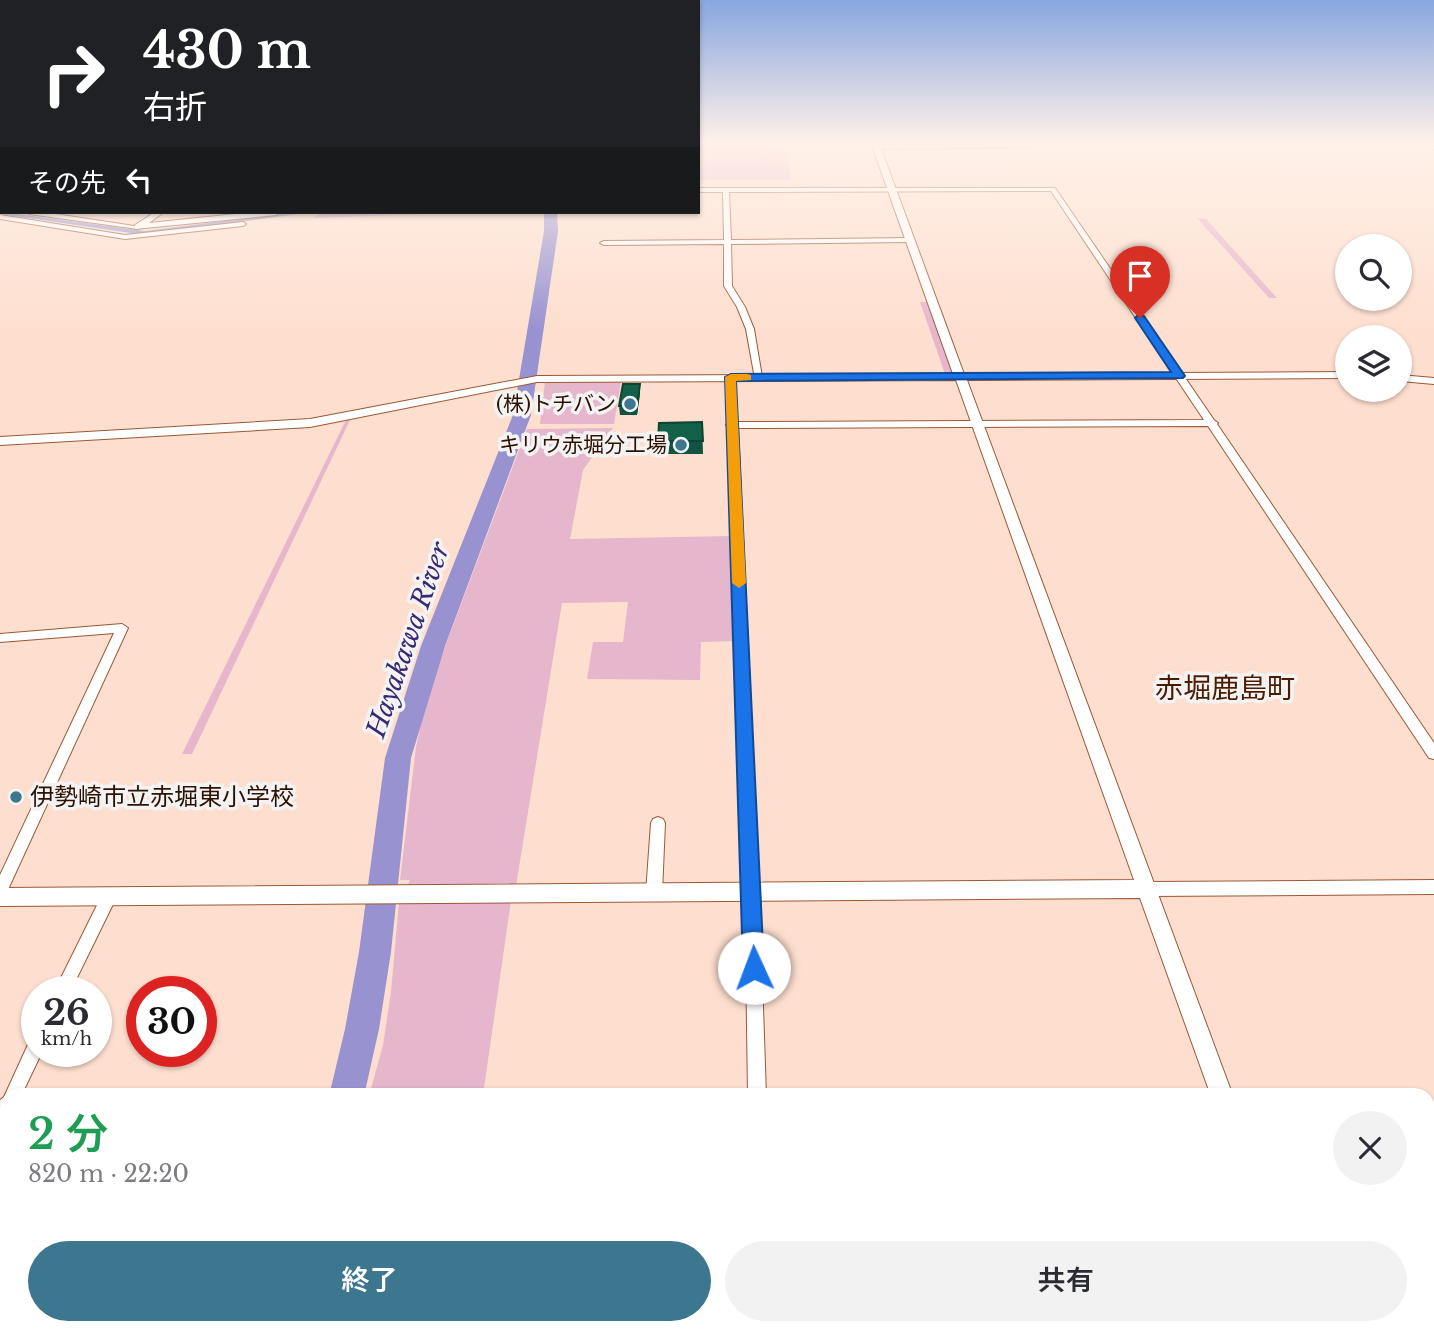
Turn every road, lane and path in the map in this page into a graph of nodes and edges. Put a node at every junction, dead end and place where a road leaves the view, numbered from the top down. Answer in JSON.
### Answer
{"nodes":[{"id":1,"x":727,"y":205,"type":"edge"},
{"id":2,"x":899,"y":205,"type":"edge"},
{"id":3,"x":1064,"y":205,"type":"edge"},
{"id":4,"x":44,"y":214,"type":"edge"},
{"id":5,"x":157,"y":214,"type":"edge"},
{"id":6,"x":258,"y":214,"type":"edge"},
{"id":7,"x":0,"y":217,"type":"edge"},
{"id":8,"x":243,"y":224,"type":"dead end"},
{"id":9,"x":138,"y":227,"type":"junction"},
{"id":10,"x":911,"y":240,"type":"junction"},
{"id":11,"x":728,"y":241,"type":"junction"},
{"id":12,"x":604,"y":243,"type":"dead end"},
{"id":13,"x":1335,"y":374,"type":"edge"},
{"id":14,"x":1179,"y":376,"type":"junction"},
{"id":15,"x":731,"y":377,"type":"junction"},
{"id":16,"x":758,"y":377,"type":"junction"},
{"id":17,"x":961,"y":377,"type":"junction"},
{"id":18,"x":1412,"y":379,"type":"edge"},
{"id":19,"x":1434,"y":381,"type":"edge"},
{"id":20,"x":977,"y":423,"type":"junction"},
{"id":21,"x":1213,"y":423,"type":"junction"},
{"id":22,"x":731,"y":425,"type":"junction"},
{"id":23,"x":0,"y":441,"type":"edge"},
{"id":24,"x":0,"y":638,"type":"edge"},
{"id":25,"x":1434,"y":754,"type":"edge"},
{"id":26,"x":658,"y":823,"type":"dead end"},
{"id":27,"x":1434,"y":887,"type":"edge"},
{"id":28,"x":1148,"y":889,"type":"junction"},
{"id":29,"x":0,"y":891,"type":"edge"},
{"id":30,"x":752,"y":892,"type":"junction"},
{"id":31,"x":654,"y":893,"type":"junction"},
{"id":32,"x":109,"y":896,"type":"junction"},
{"id":33,"x":0,"y":897,"type":"edge"},
{"id":34,"x":70,"y":976,"type":"edge"},
{"id":35,"x":26,"y":1067,"type":"edge"},
{"id":36,"x":16,"y":1088,"type":"edge"},
{"id":37,"x":757,"y":1088,"type":"edge"},
{"id":38,"x":1219,"y":1088,"type":"edge"}],
"edges":[{"from":1,"to":11,"type":"street"},
{"from":2,"to":10,"type":"street"},
{"from":3,"to":14,"type":"street"},
{"from":4,"to":9,"type":"street"},
{"from":5,"to":9,"type":"street"},
{"from":6,"to":9,"type":"street"},
{"from":7,"to":8,"type":"street"},
{"from":10,"to":11,"type":"street"},
{"from":10,"to":17,"type":"street"},
{"from":11,"to":12,"type":"street"},
{"from":11,"to":16,"type":"street"},
{"from":13,"to":14,"type":"street"},
{"from":14,"to":17,"type":"street"},
{"from":14,"to":21,"type":"street"},
{"from":15,"to":16,"type":"street"},
{"from":15,"to":22,"type":"street"},
{"from":15,"to":23,"type":"street"},
{"from":16,"to":17,"type":"street"},
{"from":17,"to":20,"type":"street"},
{"from":18,"to":19,"type":"street"},
{"from":20,"to":21,"type":"street"},
{"from":20,"to":22,"type":"street"},
{"from":20,"to":28,"type":"street"},
{"from":21,"to":25,"type":"street"},
{"from":22,"to":30,"type":"street"},
{"from":24,"to":29,"type":"street"},
{"from":26,"to":31,"type":"street"},
{"from":27,"to":28,"type":"street"},
{"from":28,"to":30,"type":"street"},
{"from":28,"to":38,"type":"street"},
{"from":30,"to":31,"type":"street"},
{"from":30,"to":37,"type":"street"},
{"from":31,"to":32,"type":"street"},
{"from":32,"to":33,"type":"street"},
{"from":32,"to":34,"type":"street"},
{"from":35,"to":36,"type":"street"}]}
